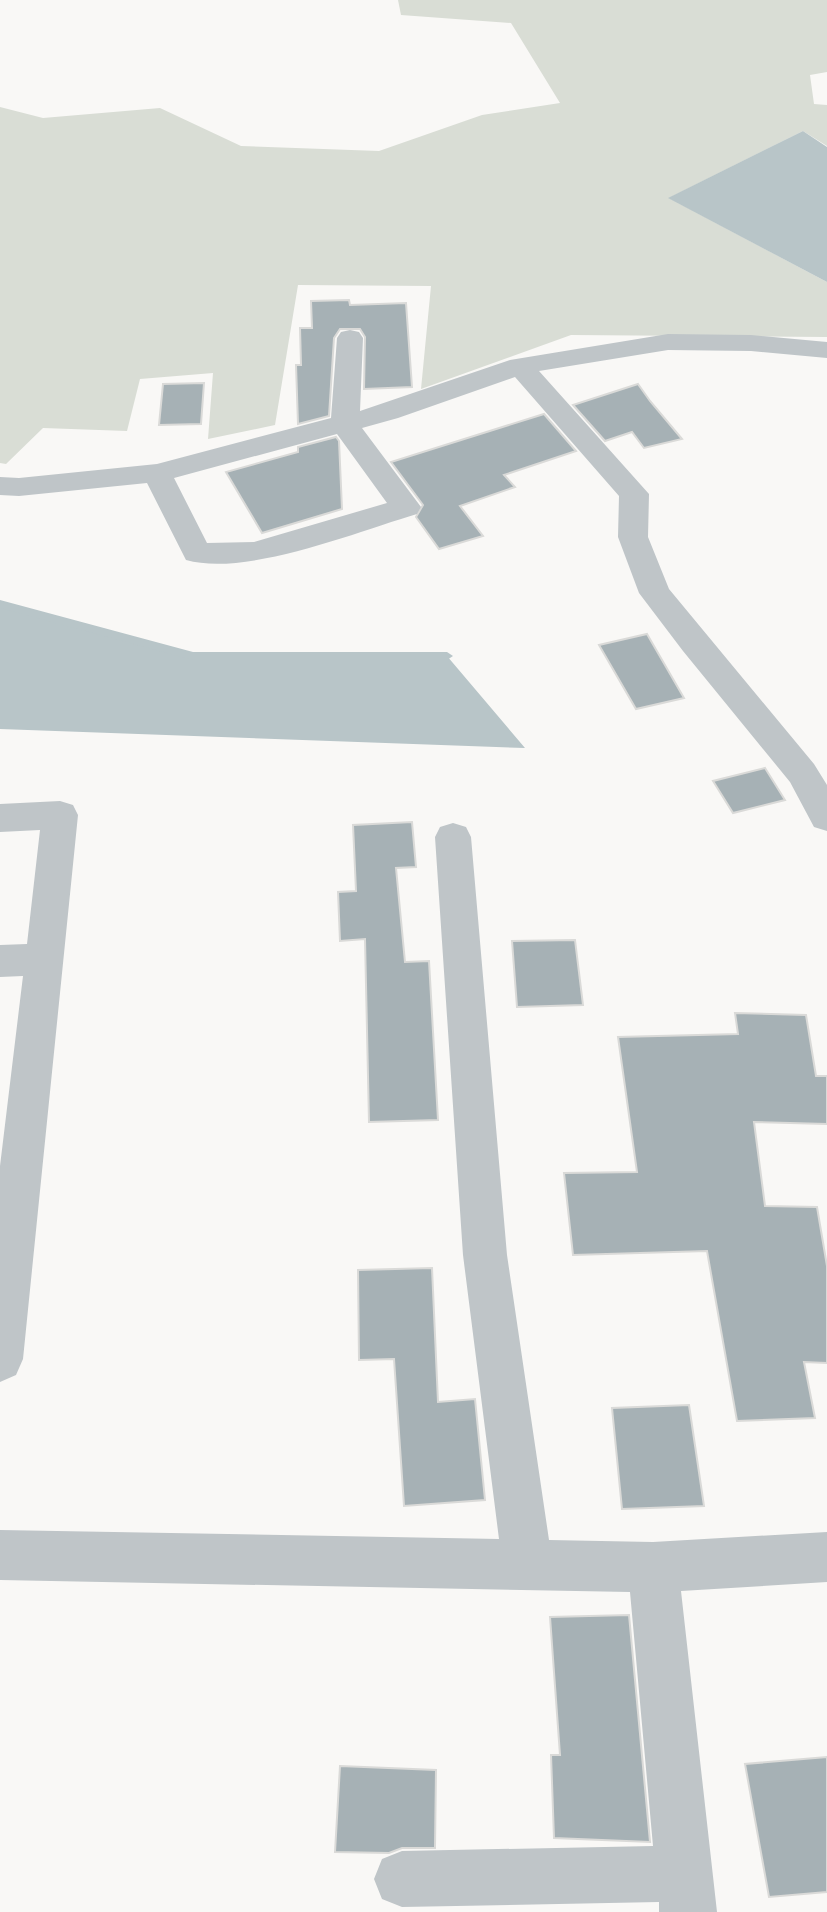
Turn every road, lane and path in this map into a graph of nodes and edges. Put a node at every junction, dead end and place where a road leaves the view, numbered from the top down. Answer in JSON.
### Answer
{"nodes":[{"id":1,"x":350,"y":338,"type":"dead end"},
{"id":2,"x":827,"y":350,"type":"edge"},
{"id":3,"x":520,"y":366,"type":"junction"},
{"id":4,"x":345,"y":425,"type":"junction"},
{"id":5,"x":157,"y":473,"type":"junction"},
{"id":6,"x":0,"y":486,"type":"edge"},
{"id":7,"x":827,"y":817,"type":"edge"},
{"id":8,"x":0,"y":818,"type":"edge"},
{"id":9,"x":453,"y":837,"type":"dead end"},
{"id":10,"x":44,"y":959,"type":"junction"},
{"id":11,"x":0,"y":961,"type":"edge"},
{"id":12,"x":0,"y":1359,"type":"edge"},
{"id":13,"x":0,"y":1555,"type":"edge"},
{"id":14,"x":827,"y":1556,"type":"edge"},
{"id":15,"x":527,"y":1564,"type":"junction"},
{"id":16,"x":653,"y":1567,"type":"junction"},
{"id":17,"x":402,"y":1879,"type":"dead end"},
{"id":18,"x":686,"y":1893,"type":"edge"}],
"edges":[{"from":1,"to":4,"type":"street"},
{"from":2,"to":3,"type":"street"},
{"from":3,"to":4,"type":"street"},
{"from":3,"to":7,"type":"street"},
{"from":4,"to":5,"type":"street"},
{"from":4,"to":5,"type":"street"},
{"from":5,"to":6,"type":"street"},
{"from":8,"to":10,"type":"street"},
{"from":9,"to":15,"type":"street"},
{"from":10,"to":11,"type":"street"},
{"from":10,"to":12,"type":"street"},
{"from":13,"to":15,"type":"street"},
{"from":14,"to":16,"type":"street"},
{"from":15,"to":16,"type":"street"},
{"from":16,"to":18,"type":"street"},
{"from":17,"to":18,"type":"street"}]}
